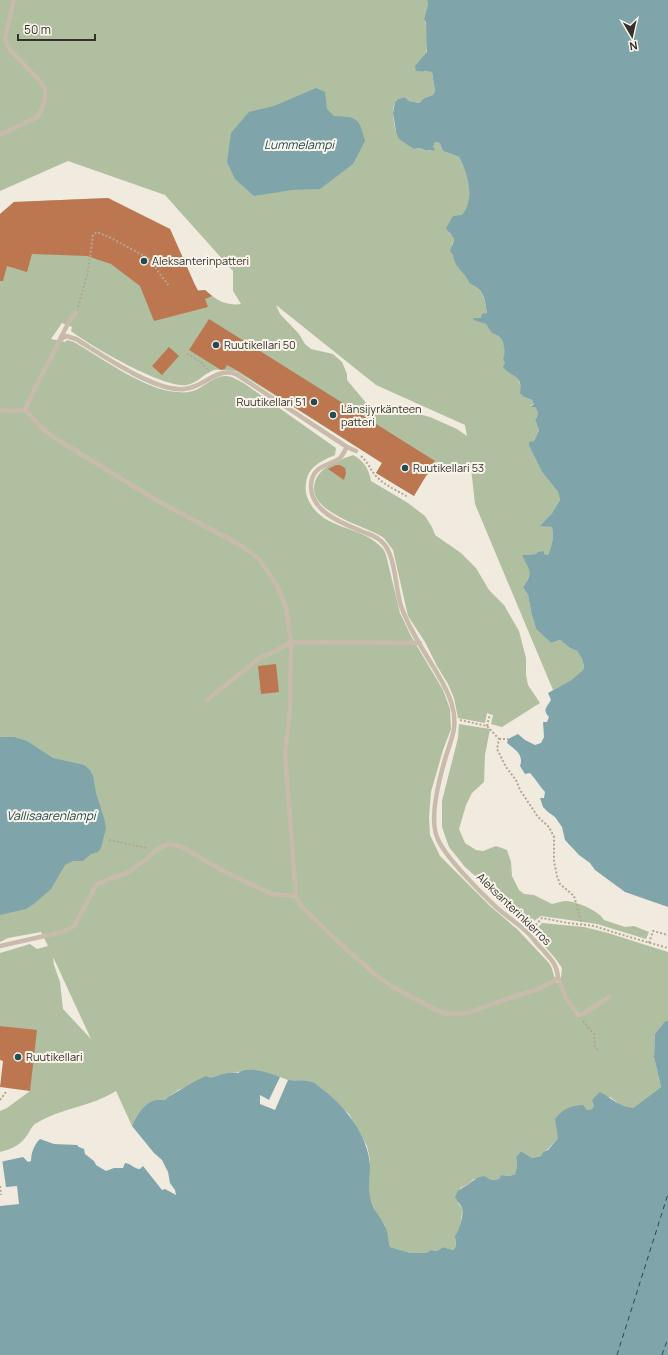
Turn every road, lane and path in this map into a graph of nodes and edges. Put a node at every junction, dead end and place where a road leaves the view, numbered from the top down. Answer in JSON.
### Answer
{"nodes":[{"id":1,"x":14,"y":0,"type":"edge"},
{"id":2,"x":0,"y":135,"type":"edge"},
{"id":3,"x":168,"y":286,"type":"dead end"},
{"id":4,"x":76,"y":313,"type":"joint"},
{"id":5,"x":59,"y":341,"type":"junction"},
{"id":6,"x":187,"y":354,"type":"dead end"},
{"id":7,"x":211,"y":377,"type":"junction"},
{"id":8,"x":0,"y":410,"type":"edge"},
{"id":9,"x":25,"y":410,"type":"junction"},
{"id":10,"x":347,"y":446,"type":"junction"},
{"id":11,"x":356,"y":451,"type":"joint"},
{"id":12,"x":408,"y":497,"type":"dead end"},
{"id":13,"x":291,"y":642,"type":"junction"},
{"id":14,"x":420,"y":643,"type":"junction"},
{"id":15,"x":207,"y":700,"type":"dead end"},
{"id":16,"x":490,"y":714,"type":"dead end"},
{"id":17,"x":455,"y":719,"type":"junction"},
{"id":18,"x":487,"y":726,"type":"junction"},
{"id":19,"x":499,"y":739,"type":"junction"},
{"id":20,"x":508,"y":739,"type":"dead end"},
{"id":21,"x":109,"y":840,"type":"dead end"},
{"id":22,"x":156,"y":850,"type":"junction"},
{"id":23,"x":296,"y":896,"type":"junction"},
{"id":24,"x":582,"y":924,"type":"junction"},
{"id":25,"x":528,"y":932,"type":"junction"},
{"id":26,"x":668,"y":935,"type":"edge"},
{"id":27,"x":649,"y":943,"type":"junction"},
{"id":28,"x":0,"y":946,"type":"edge"},
{"id":29,"x":668,"y":947,"type":"edge"},
{"id":30,"x":558,"y":976,"type":"junction"},
{"id":31,"x":610,"y":997,"type":"dead end"},
{"id":32,"x":578,"y":1015,"type":"junction"},
{"id":33,"x":599,"y":1051,"type":"dead end"},
{"id":34,"x":6,"y":1092,"type":"dead end"},
{"id":35,"x":0,"y":1100,"type":"edge"},
{"id":36,"x":0,"y":1186,"type":"edge"},
{"id":37,"x":1,"y":1195,"type":"dead end"}],
"edges":[{"from":1,"to":2,"type":"lane"},
{"from":3,"to":4,"type":"path"},
{"from":4,"to":5,"type":"lane"},
{"from":5,"to":7,"type":"lane"},
{"from":5,"to":9,"type":"lane"},
{"from":6,"to":7,"type":"path"},
{"from":7,"to":10,"type":"lane"},
{"from":8,"to":9,"type":"lane"},
{"from":9,"to":13,"type":"lane"},
{"from":10,"to":11,"type":"lane"},
{"from":10,"to":14,"type":"lane","name":"Aleksanterinkierros"},
{"from":11,"to":12,"type":"path"},
{"from":13,"to":14,"type":"lane"},
{"from":13,"to":15,"type":"lane"},
{"from":13,"to":23,"type":"lane"},
{"from":14,"to":17,"type":"lane","name":"Aleksanterinkierros"},
{"from":16,"to":18,"type":"path"},
{"from":17,"to":18,"type":"path"},
{"from":17,"to":25,"type":"lane","name":"Aleksanterinkierros"},
{"from":18,"to":19,"type":"path"},
{"from":19,"to":20,"type":"path"},
{"from":19,"to":24,"type":"path"},
{"from":21,"to":22,"type":"path"},
{"from":22,"to":23,"type":"lane"},
{"from":22,"to":28,"type":"lane"},
{"from":23,"to":30,"type":"lane"},
{"from":24,"to":25,"type":"path"},
{"from":24,"to":27,"type":"path"},
{"from":25,"to":30,"type":"lane","name":"Aleksanterinkierros"},
{"from":26,"to":27,"type":"path"},
{"from":27,"to":29,"type":"path"},
{"from":30,"to":32,"type":"lane","name":"Aleksanterinkierros"},
{"from":31,"to":32,"type":"lane"},
{"from":32,"to":33,"type":"path"},
{"from":34,"to":35,"type":"path"},
{"from":36,"to":37,"type":"path"}]}
